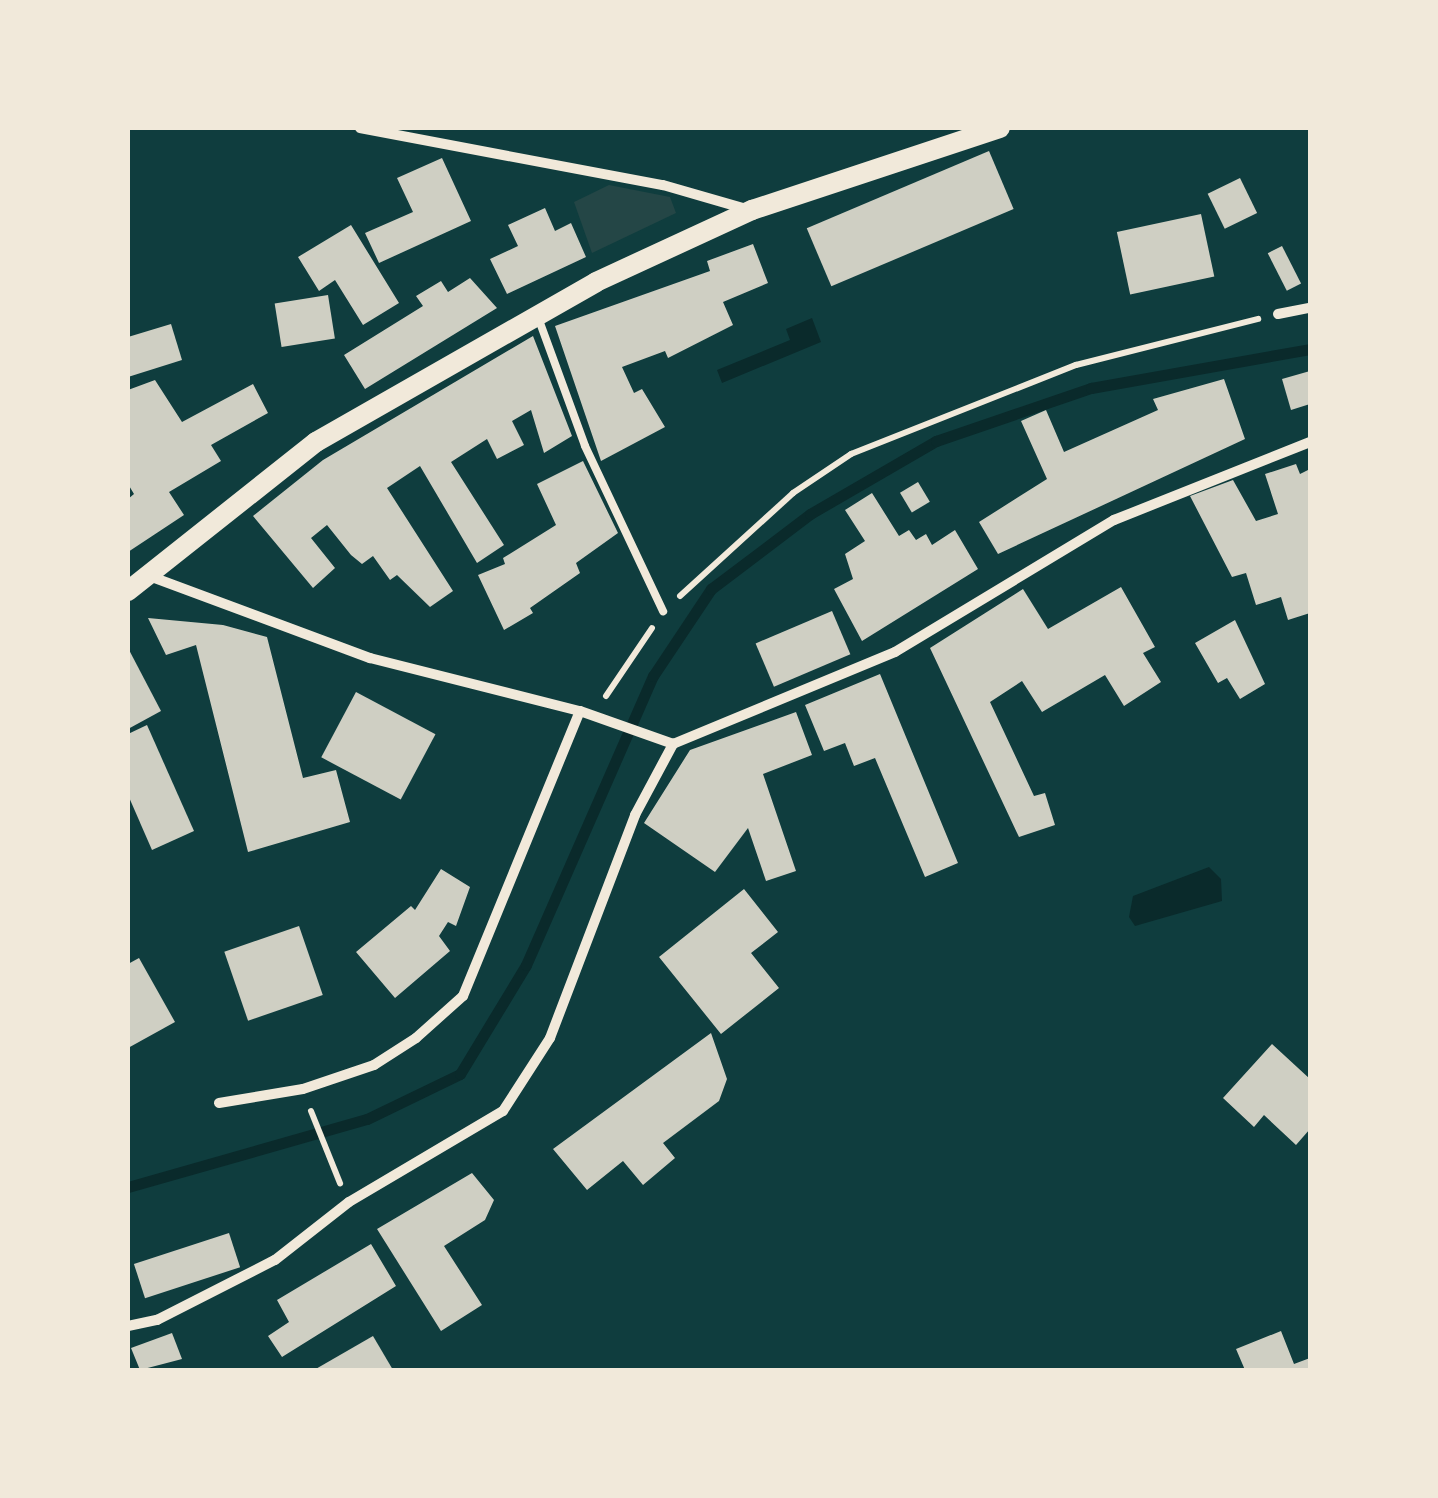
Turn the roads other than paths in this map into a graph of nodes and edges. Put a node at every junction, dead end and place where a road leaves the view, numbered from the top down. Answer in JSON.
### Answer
{"nodes":[{"id":1,"x":360,"y":128,"type":"edge"},
{"id":2,"x":1000,"y":128,"type":"edge"},
{"id":3,"x":752,"y":210,"type":"junction"},
{"id":4,"x":1310,"y":308,"type":"edge"},
{"id":5,"x":1278,"y":314,"type":"road end"},
{"id":6,"x":538,"y":316,"type":"junction"},
{"id":7,"x":1310,"y":442,"type":"edge"},
{"id":8,"x":152,"y":577,"type":"junction"},
{"id":9,"x":128,"y":592,"type":"edge"},
{"id":10,"x":663,"y":611,"type":"road end"},
{"id":11,"x":580,"y":712,"type":"junction"},
{"id":12,"x":674,"y":744,"type":"junction"},
{"id":13,"x":220,"y":1103,"type":"dead end"},
{"id":14,"x":128,"y":1326,"type":"edge"}],
"edges":[{"from":1,"to":3,"type":"street"},
{"from":2,"to":3,"type":"main road"},
{"from":3,"to":6,"type":"main road"},
{"from":4,"to":5,"type":"street"},
{"from":6,"to":8,"type":"main road"},
{"from":6,"to":10,"type":"lane"},
{"from":7,"to":12,"type":"street"},
{"from":8,"to":9,"type":"main road"},
{"from":8,"to":11,"type":"street"},
{"from":11,"to":12,"type":"street"},
{"from":11,"to":13,"type":"street"},
{"from":12,"to":14,"type":"street"}]}
